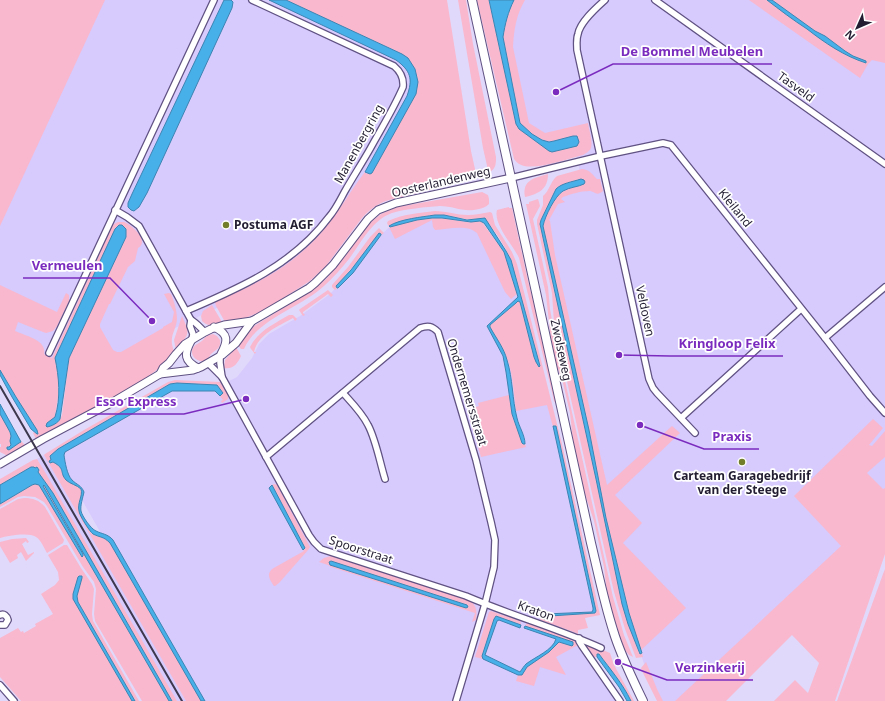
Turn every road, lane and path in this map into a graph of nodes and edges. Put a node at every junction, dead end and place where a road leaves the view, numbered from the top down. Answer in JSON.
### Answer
{"nodes":[{"id":1,"x":214,"y":0,"type":"edge"},
{"id":2,"x":252,"y":0,"type":"edge"},
{"id":3,"x":472,"y":0,"type":"edge"},
{"id":4,"x":605,"y":0,"type":"edge"},
{"id":5,"x":655,"y":0,"type":"edge"},
{"id":6,"x":601,"y":156,"type":"junction"},
{"id":7,"x":885,"y":164,"type":"edge"},
{"id":8,"x":511,"y":178,"type":"junction"},
{"id":9,"x":115,"y":210,"type":"junction"},
{"id":10,"x":885,"y":287,"type":"edge"},
{"id":11,"x":801,"y":309,"type":"junction"},
{"id":12,"x":186,"y":311,"type":"junction"},
{"id":13,"x":191,"y":320,"type":"junction"},
{"id":14,"x":252,"y":321,"type":"junction"},
{"id":15,"x":214,"y":328,"type":"junction"},
{"id":16,"x":205,"y":332,"type":"junction"},
{"id":17,"x":825,"y":338,"type":"junction"},
{"id":18,"x":192,"y":340,"type":"junction"},
{"id":19,"x":48,"y":353,"type":"dead end"},
{"id":20,"x":220,"y":356,"type":"junction"},
{"id":21,"x":208,"y":363,"type":"junction"},
{"id":22,"x":198,"y":368,"type":"junction"},
{"id":23,"x":160,"y":374,"type":"junction"},
{"id":24,"x":222,"y":377,"type":"junction"},
{"id":25,"x":343,"y":393,"type":"junction"},
{"id":26,"x":885,"y":413,"type":"edge"},
{"id":27,"x":681,"y":418,"type":"junction"},
{"id":28,"x":695,"y":433,"type":"dead end"},
{"id":29,"x":266,"y":457,"type":"junction"},
{"id":30,"x":0,"y":464,"type":"edge"},
{"id":31,"x":385,"y":479,"type":"dead end"},
{"id":32,"x":485,"y":604,"type":"junction"},
{"id":33,"x":0,"y":615,"type":"edge"},
{"id":34,"x":0,"y":625,"type":"edge"},
{"id":35,"x":578,"y":638,"type":"junction"},
{"id":36,"x":601,"y":648,"type":"dead end"},
{"id":37,"x":0,"y":685,"type":"edge"},
{"id":38,"x":14,"y":701,"type":"edge"},
{"id":39,"x":456,"y":701,"type":"edge"},
{"id":40,"x":620,"y":701,"type":"edge"},
{"id":41,"x":643,"y":701,"type":"edge"}],
"edges":[{"from":1,"to":9,"type":"street"},
{"from":2,"to":12,"type":"street","name":"Manenbergring"},
{"from":3,"to":8,"type":"main road","name":"Zwolseweg"},
{"from":4,"to":6,"type":"street"},
{"from":5,"to":7,"type":"street","name":"Tasveld"},
{"from":6,"to":8,"type":"street","name":"Kleiland"},
{"from":6,"to":11,"type":"street","name":"Kleiland"},
{"from":6,"to":27,"type":"street","name":"Veldoven"},
{"from":8,"to":14,"type":"street","name":"Oosterlandenweg"},
{"from":8,"to":41,"type":"main road","name":"Zwolseweg"},
{"from":9,"to":12,"type":"street"},
{"from":9,"to":19,"type":"street"},
{"from":10,"to":17,"type":"street"},
{"from":11,"to":17,"type":"street","name":"Kleiland"},
{"from":11,"to":27,"type":"street"},
{"from":12,"to":13,"type":"street"},
{"from":13,"to":16,"type":"street"},
{"from":13,"to":18,"type":"street"},
{"from":14,"to":15,"type":"street","name":"Oosterlandenweg"},
{"from":14,"to":20,"type":"street","name":"Oosterlandenweg"},
{"from":15,"to":16,"type":"street","name":"Oosterlandenweg"},
{"from":15,"to":20,"type":"street"},
{"from":16,"to":18,"type":"street","name":"Oosterlandenweg"},
{"from":17,"to":26,"type":"street","name":"Kleiland"},
{"from":18,"to":22,"type":"street"},
{"from":18,"to":23,"type":"street","name":"Oosterlandenweg"},
{"from":20,"to":21,"type":"street","name":"Oosterlandenweg"},
{"from":20,"to":24,"type":"street","name":"Spoorstraat"},
{"from":21,"to":22,"type":"street","name":"Oosterlandenweg"},
{"from":21,"to":24,"type":"street","name":"Spoorstraat"},
{"from":22,"to":23,"type":"street","name":"Oosterlandenweg"},
{"from":23,"to":30,"type":"street","name":"Oosterlandenweg"},
{"from":24,"to":29,"type":"street","name":"Spoorstraat"},
{"from":25,"to":29,"type":"street","name":"Ondernemersstraat"},
{"from":25,"to":31,"type":"street"},
{"from":25,"to":32,"type":"street","name":"Ondernemersstraat"},
{"from":27,"to":28,"type":"street","name":"Veldoven"},
{"from":29,"to":32,"type":"street","name":"Spoorstraat"},
{"from":32,"to":35,"type":"street","name":"Kraton"},
{"from":32,"to":39,"type":"street"},
{"from":33,"to":34,"type":"street"},
{"from":35,"to":36,"type":"street","name":"Kraton"},
{"from":35,"to":40,"type":"street"},
{"from":37,"to":38,"type":"street"}]}
